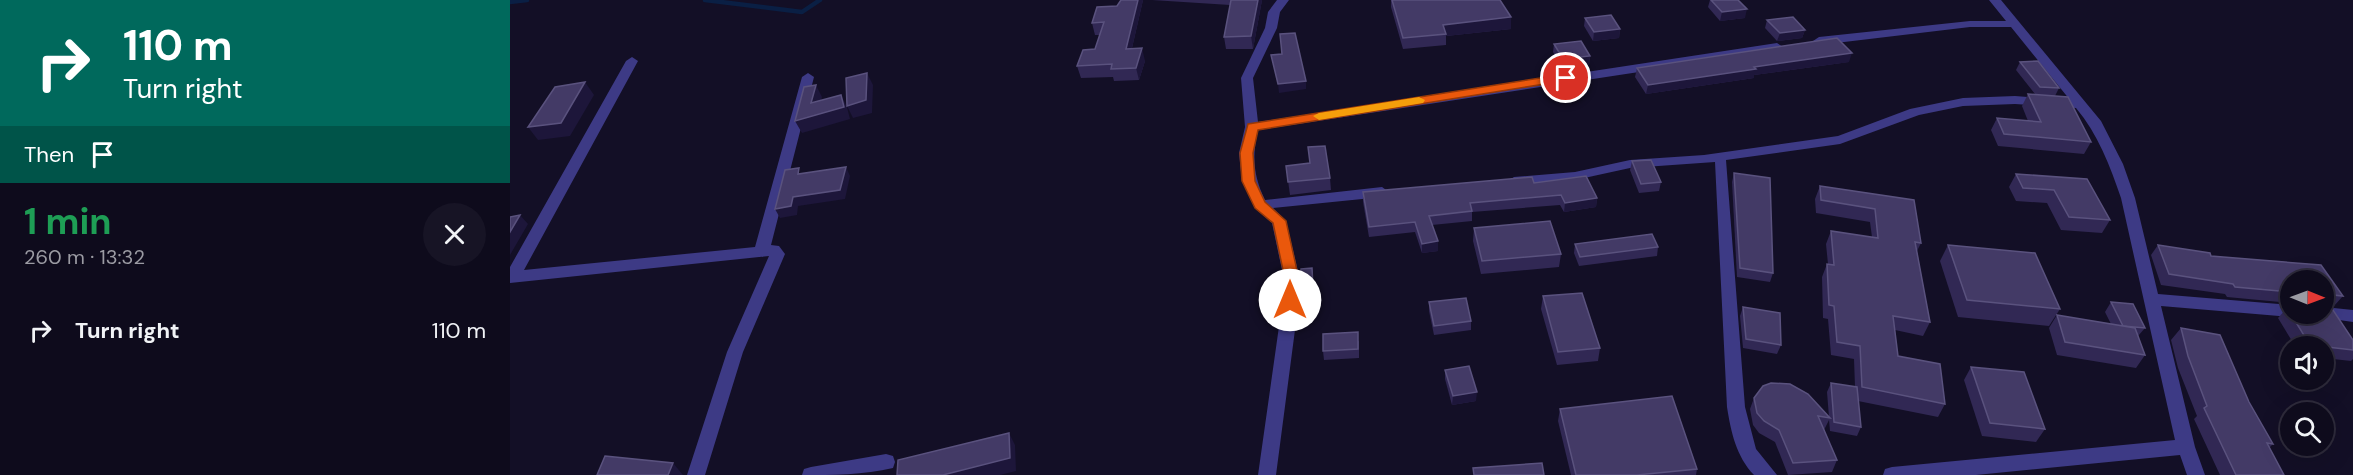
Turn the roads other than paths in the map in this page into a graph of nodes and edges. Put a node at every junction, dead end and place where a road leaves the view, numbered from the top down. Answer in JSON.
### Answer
{"nodes":[{"id":1,"x":1283,"y":0,"type":"edge"},
{"id":2,"x":1995,"y":0,"type":"edge"},
{"id":3,"x":2015,"y":24,"type":"junction"},
{"id":4,"x":632,"y":61,"type":"dead end"},
{"id":5,"x":808,"y":76,"type":"dead end"},
{"id":6,"x":2080,"y":104,"type":"junction"},
{"id":7,"x":1252,"y":127,"type":"junction"},
{"id":8,"x":1720,"y":163,"type":"dead end"},
{"id":9,"x":1494,"y":183,"type":"edge"},
{"id":10,"x":1396,"y":190,"type":"edge"},
{"id":11,"x":1260,"y":205,"type":"junction"},
{"id":12,"x":762,"y":249,"type":"junction"},
{"id":13,"x":511,"y":277,"type":"edge"},
{"id":14,"x":2152,"y":299,"type":"junction"},
{"id":15,"x":2280,"y":309,"type":"edge"},
{"id":16,"x":2334,"y":314,"type":"edge"},
{"id":17,"x":2353,"y":316,"type":"edge"},
{"id":18,"x":2186,"y":447,"type":"junction"},
{"id":19,"x":886,"y":462,"type":"dead end"},
{"id":20,"x":696,"y":475,"type":"edge"},
{"id":21,"x":811,"y":475,"type":"edge"},
{"id":22,"x":1267,"y":475,"type":"edge"},
{"id":23,"x":1768,"y":475,"type":"edge"},
{"id":24,"x":1892,"y":475,"type":"edge"},
{"id":25,"x":2196,"y":475,"type":"edge"}],
"edges":[{"from":1,"to":7,"type":"street"},
{"from":2,"to":3,"type":"street"},
{"from":3,"to":6,"type":"street"},
{"from":3,"to":7,"type":"street"},
{"from":4,"to":13,"type":"street"},
{"from":5,"to":12,"type":"street"},
{"from":6,"to":9,"type":"street"},
{"from":6,"to":14,"type":"street"},
{"from":7,"to":11,"type":"street"},
{"from":8,"to":23,"type":"street"},
{"from":10,"to":11,"type":"street"},
{"from":11,"to":22,"type":"street"},
{"from":12,"to":13,"type":"street"},
{"from":12,"to":20,"type":"street"},
{"from":14,"to":15,"type":"street"},
{"from":14,"to":18,"type":"street"},
{"from":16,"to":17,"type":"street"},
{"from":18,"to":24,"type":"street"},
{"from":18,"to":25,"type":"street"},
{"from":19,"to":21,"type":"street"}]}
